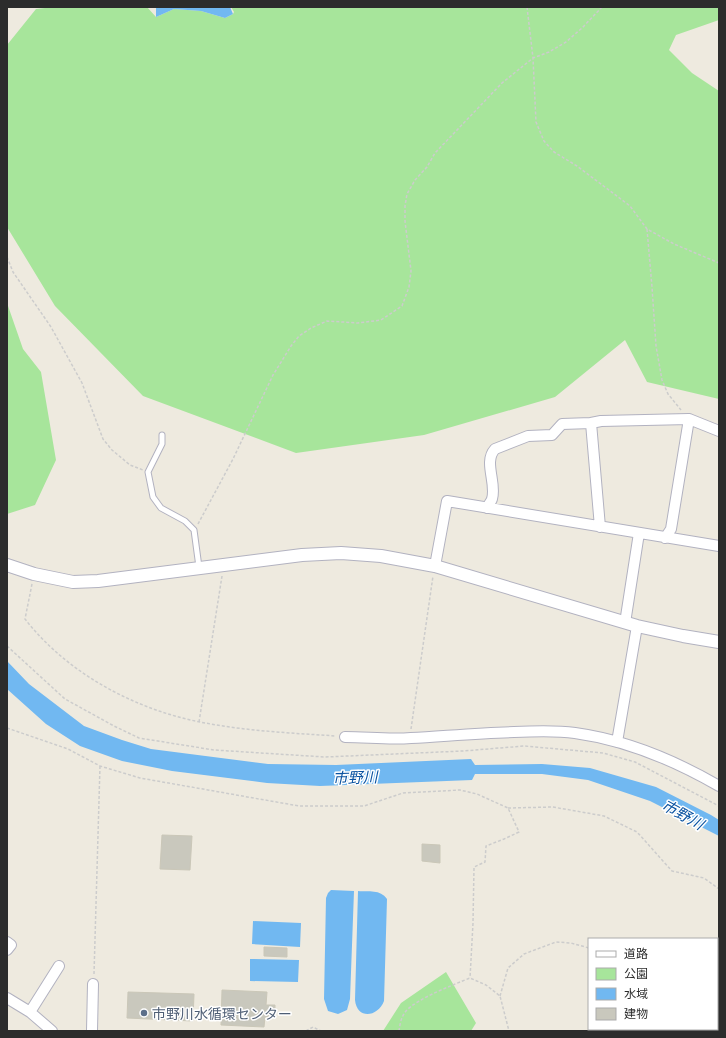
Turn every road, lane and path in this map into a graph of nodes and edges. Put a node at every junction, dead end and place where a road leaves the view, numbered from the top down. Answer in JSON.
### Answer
{"nodes":[{"id":1,"x":527,"y":7,"type":"edge"},
{"id":2,"x":602,"y":7,"type":"edge"},
{"id":3,"x":533,"y":58,"type":"junction"},
{"id":4,"x":647,"y":229,"type":"junction"},
{"id":5,"x":7,"y":258,"type":"edge"},
{"id":6,"x":719,"y":263,"type":"edge"},
{"id":7,"x":689,"y":419,"type":"junction"},
{"id":8,"x":591,"y":423,"type":"junction"},
{"id":9,"x":719,"y":430,"type":"edge"},
{"id":10,"x":162,"y":435,"type":"dead end"},
{"id":11,"x":148,"y":472,"type":"junction"},
{"id":12,"x":486,"y":508,"type":"junction"},
{"id":13,"x":600,"y":527,"type":"junction"},
{"id":14,"x":194,"y":530,"type":"junction"},
{"id":15,"x":639,"y":533,"type":"junction"},
{"id":16,"x":665,"y":538,"type":"junction"},
{"id":17,"x":719,"y":546,"type":"edge"},
{"id":18,"x":224,"y":564,"type":"junction"},
{"id":19,"x":7,"y":565,"type":"edge"},
{"id":20,"x":435,"y":566,"type":"junction"},
{"id":21,"x":199,"y":567,"type":"junction"},
{"id":22,"x":34,"y":574,"type":"junction"},
{"id":23,"x":631,"y":625,"type":"junction"},
{"id":24,"x":719,"y":642,"type":"edge"},
{"id":25,"x":199,"y":722,"type":"junction"},
{"id":26,"x":7,"y":728,"type":"edge"},
{"id":27,"x":345,"y":737,"type":"joint"},
{"id":28,"x":409,"y":739,"type":"junction"},
{"id":29,"x":617,"y":742,"type":"junction"},
{"id":30,"x":100,"y":766,"type":"junction"},
{"id":31,"x":719,"y":786,"type":"edge"},
{"id":32,"x":508,"y":808,"type":"junction"},
{"id":33,"x":719,"y":889,"type":"edge"},
{"id":34,"x":7,"y":942,"type":"edge"},
{"id":35,"x":588,"y":948,"type":"edge"},
{"id":36,"x":7,"y":950,"type":"edge"},
{"id":37,"x":59,"y":966,"type":"dead end"},
{"id":38,"x":470,"y":978,"type":"junction"},
{"id":39,"x":94,"y":984,"type":"joint"},
{"id":40,"x":500,"y":996,"type":"junction"},
{"id":41,"x":7,"y":998,"type":"edge"},
{"id":42,"x":30,"y":1012,"type":"junction"},
{"id":43,"x":52,"y":1031,"type":"edge"},
{"id":44,"x":92,"y":1031,"type":"edge"},
{"id":45,"x":306,"y":1031,"type":"edge"},
{"id":46,"x":321,"y":1031,"type":"edge"},
{"id":47,"x":399,"y":1031,"type":"edge"},
{"id":48,"x":509,"y":1031,"type":"edge"}],
"edges":[{"from":1,"to":3,"type":"path"},
{"from":2,"to":3,"type":"path"},
{"from":3,"to":4,"type":"path"},
{"from":3,"to":14,"type":"path"},
{"from":4,"to":6,"type":"path"},
{"from":4,"to":7,"type":"path"},
{"from":5,"to":11,"type":"path"},
{"from":7,"to":8,"type":"street"},
{"from":7,"to":9,"type":"street"},
{"from":7,"to":16,"type":"street"},
{"from":8,"to":12,"type":"street"},
{"from":8,"to":13,"type":"street"},
{"from":10,"to":11,"type":"lane"},
{"from":11,"to":14,"type":"lane"},
{"from":12,"to":13,"type":"street"},
{"from":12,"to":20,"type":"street"},
{"from":13,"to":15,"type":"street"},
{"from":14,"to":21,"type":"lane"},
{"from":15,"to":16,"type":"street"},
{"from":15,"to":23,"type":"street"},
{"from":16,"to":17,"type":"street"},
{"from":18,"to":20,"type":"street"},
{"from":18,"to":21,"type":"street"},
{"from":18,"to":25,"type":"path"},
{"from":19,"to":22,"type":"street"},
{"from":20,"to":23,"type":"street"},
{"from":20,"to":28,"type":"path"},
{"from":21,"to":22,"type":"street"},
{"from":22,"to":25,"type":"path"},
{"from":23,"to":24,"type":"street"},
{"from":23,"to":29,"type":"street"},
{"from":25,"to":27,"type":"path"},
{"from":26,"to":30,"type":"path"},
{"from":27,"to":28,"type":"street"},
{"from":28,"to":29,"type":"street"},
{"from":29,"to":31,"type":"street"},
{"from":30,"to":32,"type":"path"},
{"from":30,"to":39,"type":"path"},
{"from":32,"to":33,"type":"path"},
{"from":32,"to":38,"type":"path"},
{"from":34,"to":36,"type":"street"},
{"from":35,"to":40,"type":"path"},
{"from":37,"to":42,"type":"street"},
{"from":38,"to":40,"type":"path"},
{"from":38,"to":47,"type":"path"},
{"from":39,"to":44,"type":"street"},
{"from":40,"to":48,"type":"path"},
{"from":41,"to":42,"type":"street"},
{"from":42,"to":43,"type":"street"},
{"from":45,"to":46,"type":"path"}]}
